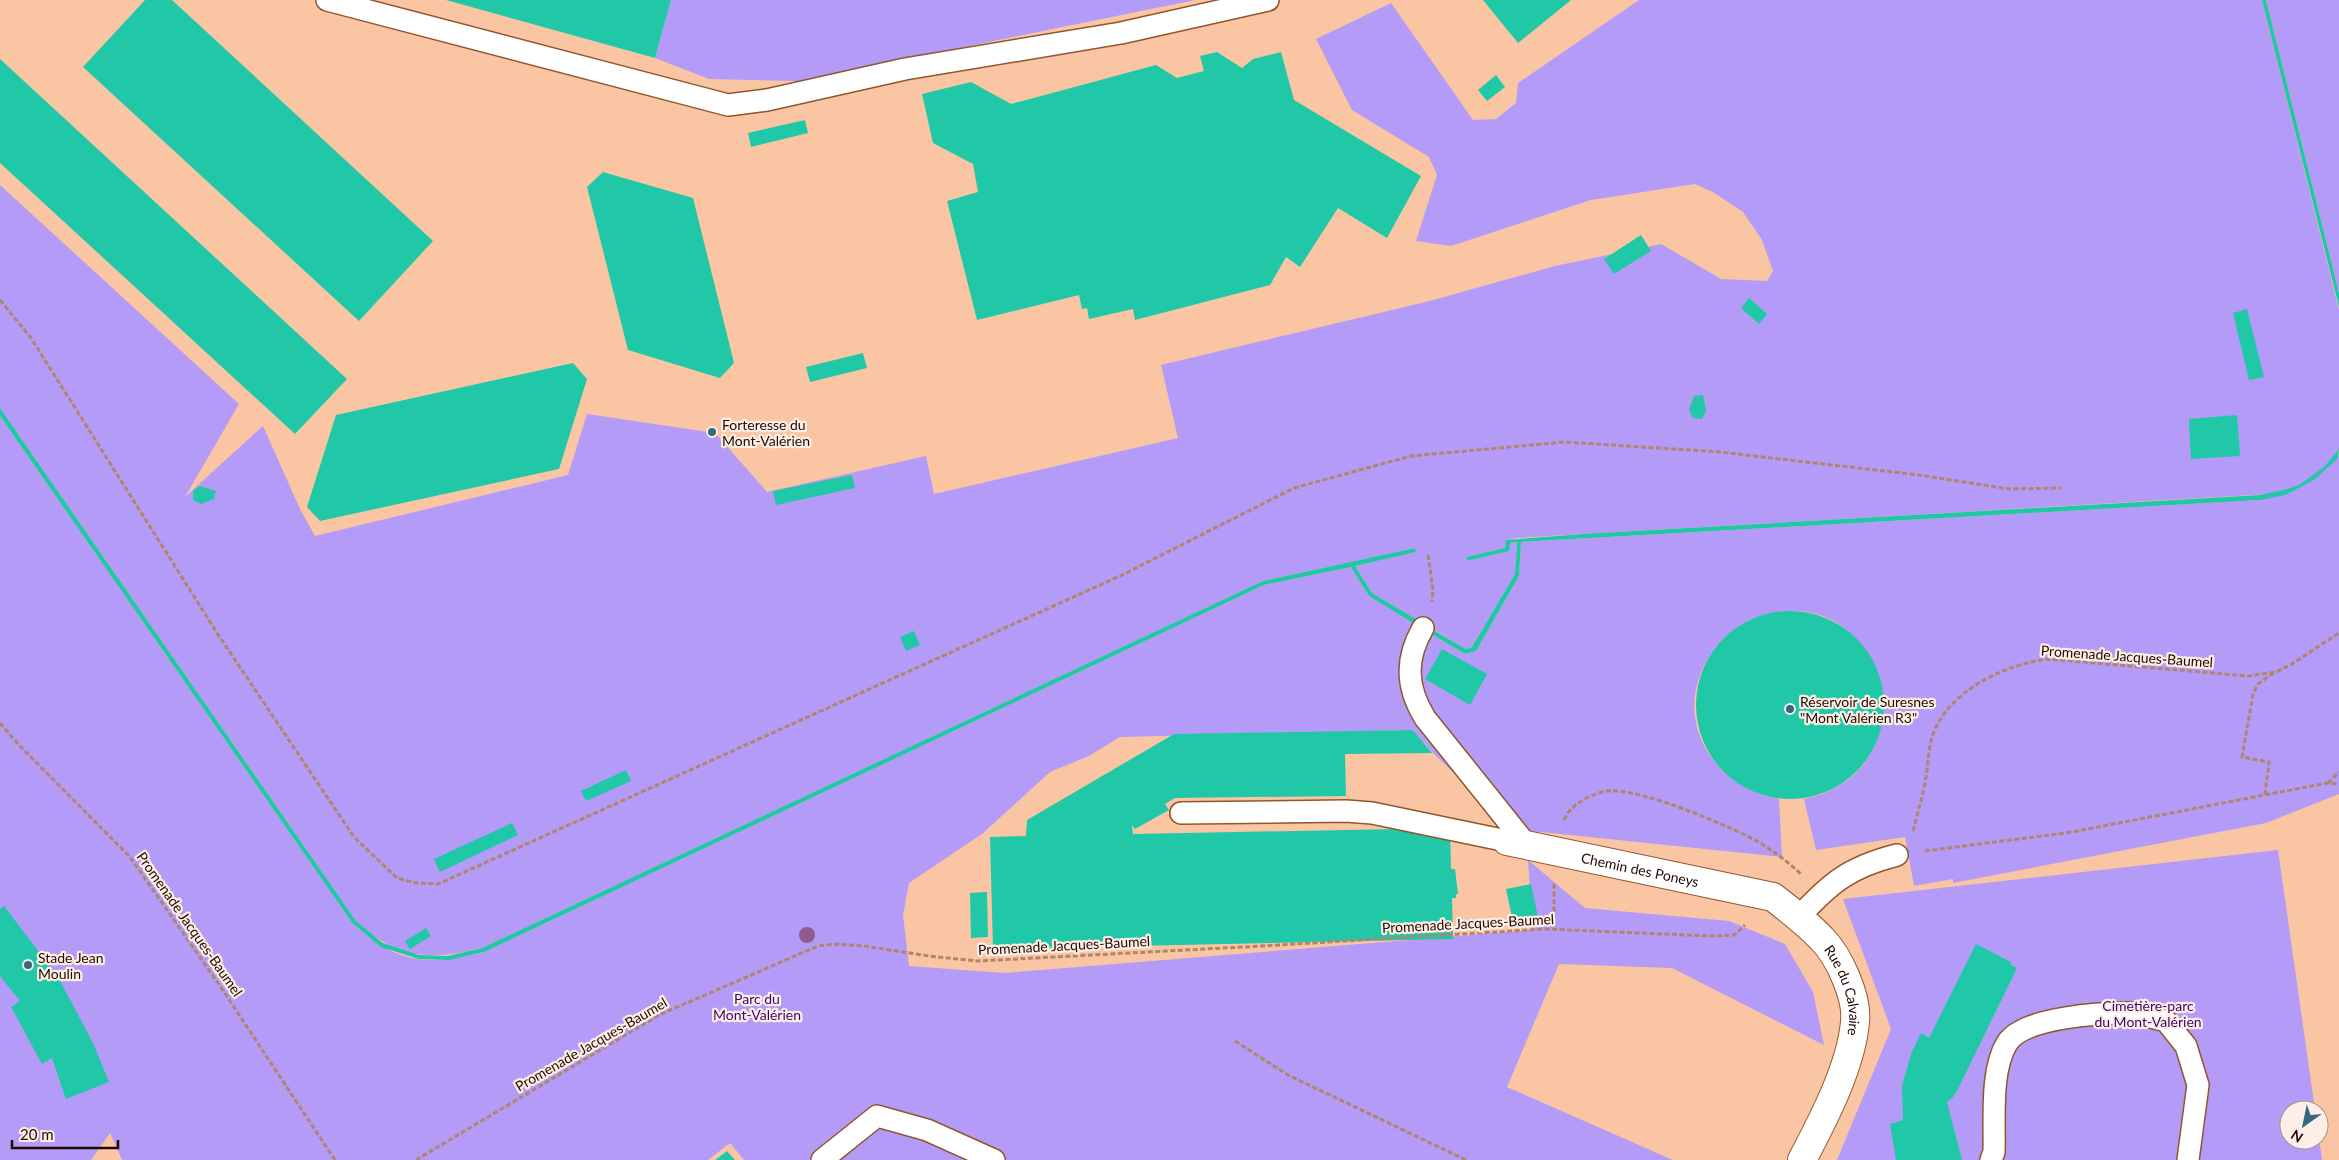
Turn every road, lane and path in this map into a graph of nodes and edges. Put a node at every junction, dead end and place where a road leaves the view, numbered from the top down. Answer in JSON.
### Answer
{"nodes":[{"id":1,"x":327,"y":0,"type":"edge"},
{"id":2,"x":1268,"y":0,"type":"edge"},
{"id":3,"x":0,"y":300,"type":"edge"},
{"id":4,"x":2060,"y":488,"type":"dead end"},
{"id":5,"x":1428,"y":555,"type":"dead end"},
{"id":6,"x":1423,"y":628,"type":"joint"},
{"id":7,"x":2339,"y":633,"type":"edge"},
{"id":8,"x":2276,"y":672,"type":"junction"},
{"id":9,"x":0,"y":723,"type":"edge"},
{"id":10,"x":2339,"y":772,"type":"edge"},
{"id":11,"x":2327,"y":783,"type":"junction"},
{"id":12,"x":2339,"y":784,"type":"edge"},
{"id":13,"x":2265,"y":795,"type":"junction"},
{"id":14,"x":1181,"y":813,"type":"dead end"},
{"id":15,"x":1517,"y":843,"type":"junction"},
{"id":16,"x":1902,"y":854,"type":"junction"},
{"id":17,"x":1773,"y":897,"type":"joint"},
{"id":18,"x":1799,"y":917,"type":"junction"},
{"id":19,"x":1746,"y":924,"type":"dead end"},
{"id":20,"x":1235,"y":1041,"type":"dead end"},
{"id":21,"x":335,"y":1160,"type":"edge"},
{"id":22,"x":416,"y":1160,"type":"edge"},
{"id":23,"x":822,"y":1160,"type":"edge"},
{"id":24,"x":994,"y":1160,"type":"edge"},
{"id":25,"x":1466,"y":1160,"type":"edge"},
{"id":26,"x":1802,"y":1160,"type":"edge"},
{"id":27,"x":1992,"y":1160,"type":"edge"},
{"id":28,"x":2188,"y":1160,"type":"edge"}],
"edges":[{"from":1,"to":2,"type":"lane"},
{"from":3,"to":4,"type":"path"},
{"from":5,"to":6,"type":"path"},
{"from":6,"to":15,"type":"lane"},
{"from":7,"to":8,"type":"path","name":"Promenade Jacques-Baumel"},
{"from":8,"to":13,"type":"path"},
{"from":8,"to":16,"type":"path","name":"Promenade Jacques-Baumel"},
{"from":9,"to":21,"type":"path","name":"Promenade Jacques-Baumel"},
{"from":10,"to":11,"type":"path"},
{"from":11,"to":12,"type":"path"},
{"from":11,"to":13,"type":"path"},
{"from":13,"to":16,"type":"path"},
{"from":14,"to":15,"type":"lane"},
{"from":15,"to":17,"type":"street","name":"Chemin des Poneys"},
{"from":16,"to":18,"type":"lane"},
{"from":17,"to":18,"type":"street","name":"Rue du Calvaire"},
{"from":18,"to":26,"type":"street","name":"Rue du Calvaire"},
{"from":19,"to":22,"type":"path","name":"Promenade Jacques-Baumel"},
{"from":20,"to":25,"type":"path"},
{"from":23,"to":24,"type":"lane"},
{"from":27,"to":28,"type":"lane"}]}
